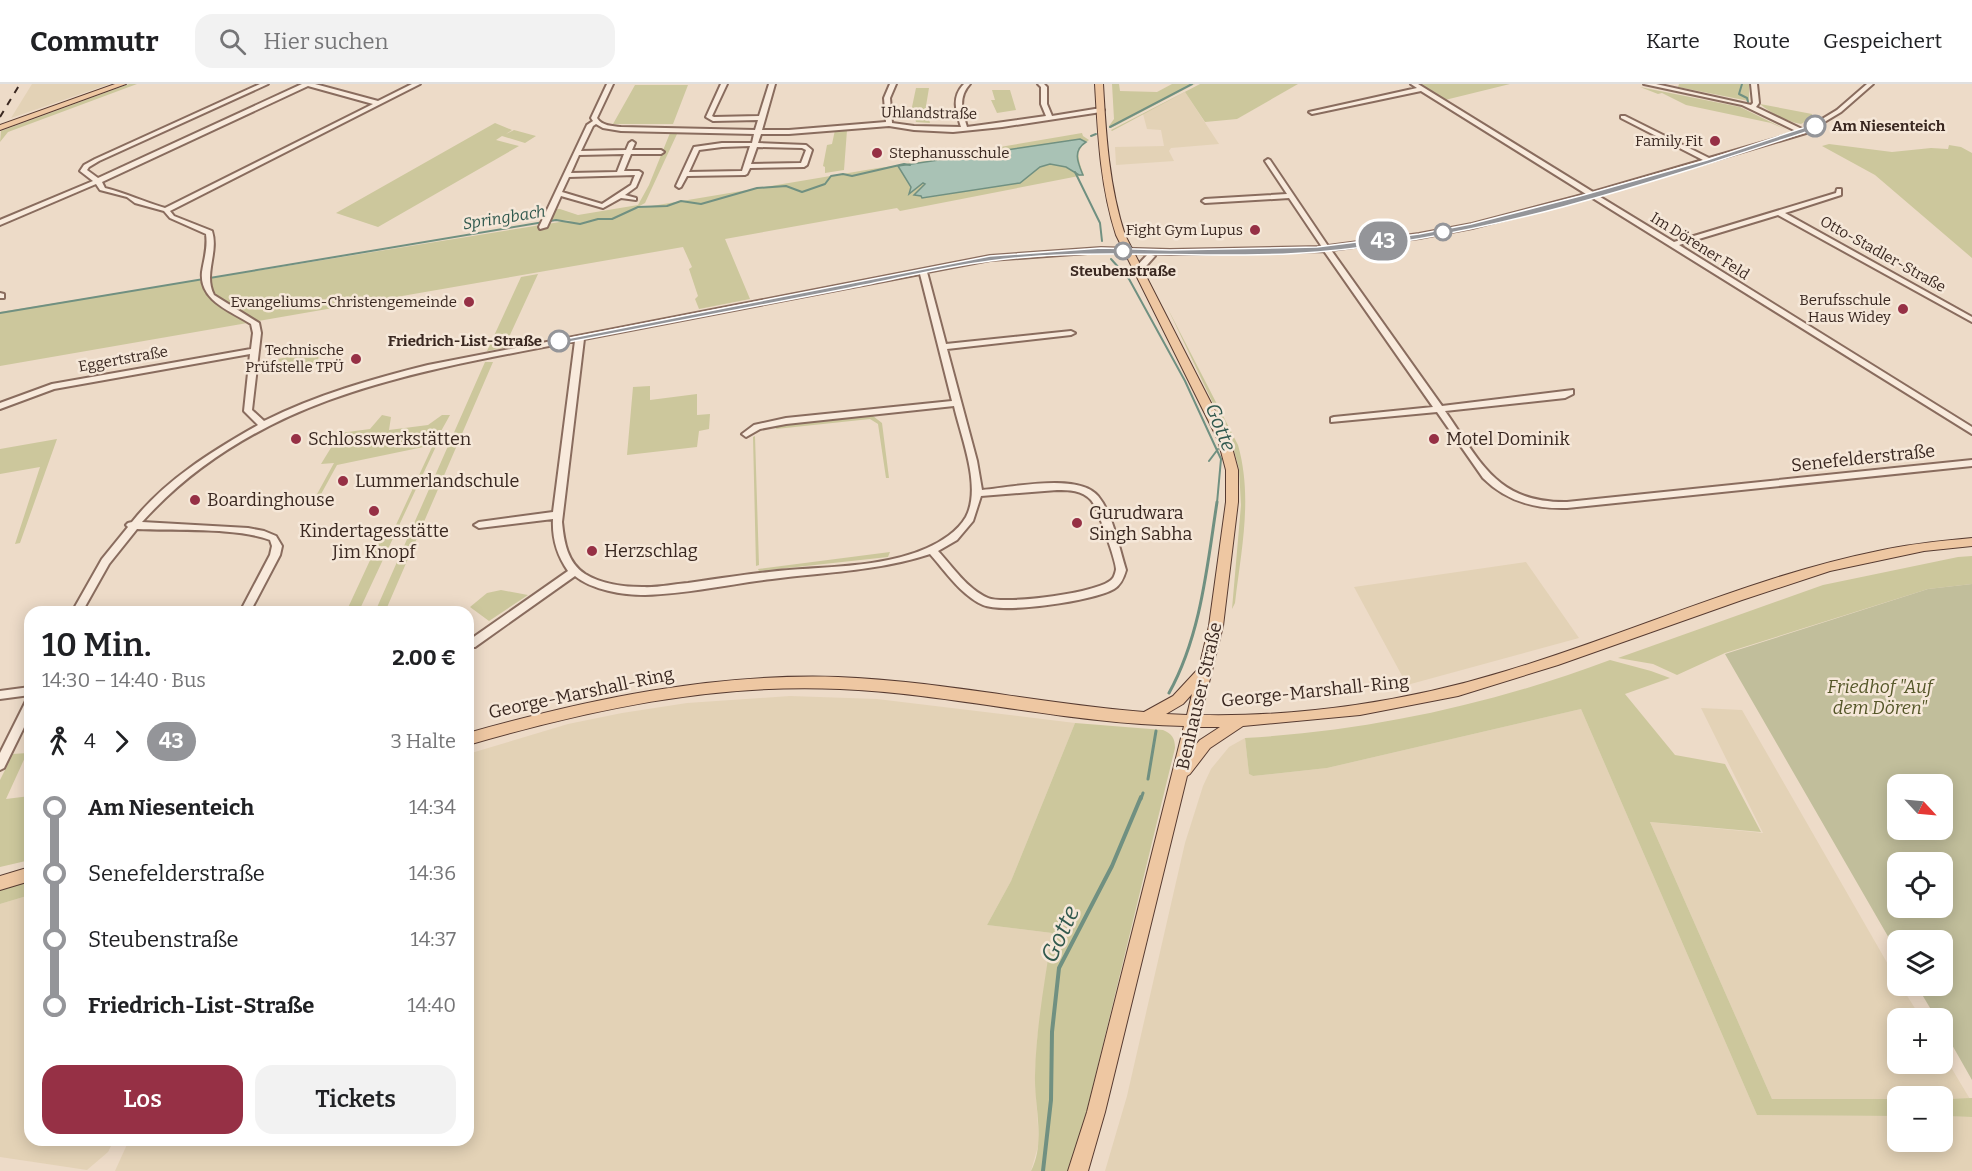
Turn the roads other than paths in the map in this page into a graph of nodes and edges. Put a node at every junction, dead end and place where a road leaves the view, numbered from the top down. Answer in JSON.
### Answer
{"nodes":[{"id":1,"x":122,"y":84,"type":"edge"},
{"id":2,"x":265,"y":84,"type":"edge"},
{"id":3,"x":307,"y":84,"type":"edge"},
{"id":4,"x":417,"y":84,"type":"edge"},
{"id":5,"x":610,"y":84,"type":"edge"},
{"id":6,"x":724,"y":84,"type":"edge"},
{"id":7,"x":772,"y":84,"type":"edge"},
{"id":8,"x":893,"y":84,"type":"edge"},
{"id":9,"x":967,"y":84,"type":"edge"},
{"id":10,"x":1041,"y":84,"type":"edge"},
{"id":11,"x":1099,"y":84,"type":"edge"},
{"id":12,"x":1414,"y":84,"type":"edge"},
{"id":13,"x":1647,"y":84,"type":"edge"},
{"id":14,"x":1754,"y":84,"type":"edge"},
{"id":15,"x":1870,"y":84,"type":"edge"},
{"id":16,"x":1421,"y":89,"type":"junction"},
{"id":17,"x":377,"y":103,"type":"junction"},
{"id":18,"x":1753,"y":107,"type":"junction"},
{"id":19,"x":1101,"y":110,"type":"junction"},
{"id":20,"x":1312,"y":112,"type":"dead end"},
{"id":21,"x":1623,"y":117,"type":"dead end"},
{"id":22,"x":761,"y":118,"type":"junction"},
{"id":23,"x":1050,"y":118,"type":"junction"},
{"id":24,"x":596,"y":122,"type":"junction"},
{"id":25,"x":889,"y":124,"type":"junction"},
{"id":26,"x":4,"y":127,"type":"edge"},
{"id":27,"x":965,"y":129,"type":"junction"},
{"id":28,"x":1804,"y":132,"type":"junction"},
{"id":29,"x":757,"y":133,"type":"junction"},
{"id":30,"x":632,"y":143,"type":"dead end"},
{"id":31,"x":754,"y":146,"type":"junction"},
{"id":32,"x":628,"y":152,"type":"junction"},
{"id":33,"x":578,"y":153,"type":"junction"},
{"id":34,"x":661,"y":153,"type":"dead end"},
{"id":35,"x":1269,"y":161,"type":"dead end"},
{"id":36,"x":1710,"y":161,"type":"junction"},
{"id":37,"x":748,"y":166,"type":"junction"},
{"id":38,"x":620,"y":173,"type":"junction"},
{"id":39,"x":639,"y":173,"type":"junction"},
{"id":40,"x":650,"y":174,"type":"dead end"},
{"id":41,"x":685,"y":174,"type":"junction"},
{"id":42,"x":567,"y":175,"type":"junction"},
{"id":43,"x":99,"y":183,"type":"junction"},
{"id":44,"x":679,"y":186,"type":"dead end"},
{"id":45,"x":1839,"y":190,"type":"dead end"},
{"id":46,"x":558,"y":193,"type":"junction"},
{"id":47,"x":1591,"y":194,"type":"junction"},
{"id":48,"x":620,"y":195,"type":"junction"},
{"id":49,"x":1291,"y":196,"type":"junction"},
{"id":50,"x":634,"y":200,"type":"dead end"},
{"id":51,"x":1205,"y":201,"type":"dead end"},
{"id":52,"x":166,"y":210,"type":"junction"},
{"id":53,"x":1780,"y":213,"type":"junction"},
{"id":54,"x":0,"y":223,"type":"edge"},
{"id":55,"x":544,"y":224,"type":"dead end"},
{"id":56,"x":1120,"y":236,"type":"junction"},
{"id":57,"x":1672,"y":245,"type":"junction"},
{"id":58,"x":1326,"y":249,"type":"junction"},
{"id":59,"x":1101,"y":250,"type":"junction"},
{"id":60,"x":1088,"y":253,"type":"junction"},
{"id":61,"x":1154,"y":253,"type":"junction"},
{"id":62,"x":1128,"y":254,"type":"junction"},
{"id":63,"x":923,"y":270,"type":"junction"},
{"id":64,"x":1137,"y":271,"type":"junction"},
{"id":65,"x":1972,"y":320,"type":"edge"},
{"id":66,"x":1071,"y":333,"type":"dead end"},
{"id":67,"x":580,"y":337,"type":"junction"},
{"id":68,"x":943,"y":347,"type":"junction"},
{"id":69,"x":255,"y":351,"type":"junction"},
{"id":70,"x":1570,"y":392,"type":"dead end"},
{"id":71,"x":957,"y":403,"type":"junction"},
{"id":72,"x":0,"y":406,"type":"edge"},
{"id":73,"x":1441,"y":410,"type":"junction"},
{"id":74,"x":1334,"y":420,"type":"dead end"},
{"id":75,"x":262,"y":425,"type":"junction"},
{"id":76,"x":1972,"y":431,"type":"edge"},
{"id":77,"x":746,"y":434,"type":"dead end"},
{"id":78,"x":1972,"y":463,"type":"edge"},
{"id":79,"x":977,"y":493,"type":"junction"},
{"id":80,"x":557,"y":515,"type":"junction"},
{"id":81,"x":131,"y":525,"type":"junction"},
{"id":82,"x":479,"y":525,"type":"dead end"},
{"id":83,"x":1972,"y":542,"type":"edge"},
{"id":84,"x":932,"y":550,"type":"junction"},
{"id":85,"x":574,"y":572,"type":"junction"},
{"id":86,"x":80,"y":606,"type":"edge"},
{"id":87,"x":248,"y":606,"type":"edge"},
{"id":88,"x":474,"y":642,"type":"edge"},
{"id":89,"x":1206,"y":668,"type":"junction"},
{"id":90,"x":24,"y":692,"type":"edge"},
{"id":91,"x":0,"y":695,"type":"edge"},
{"id":92,"x":24,"y":716,"type":"edge"},
{"id":93,"x":1147,"y":718,"type":"junction"},
{"id":94,"x":1193,"y":721,"type":"junction"},
{"id":95,"x":1243,"y":722,"type":"junction"},
{"id":96,"x":474,"y":737,"type":"edge"},
{"id":97,"x":0,"y":765,"type":"edge"},
{"id":98,"x":1180,"y":776,"type":"junction"},
{"id":99,"x":24,"y":876,"type":"edge"},
{"id":100,"x":0,"y":883,"type":"edge"},
{"id":101,"x":1078,"y":1171,"type":"edge"}],
"edges":[{"from":1,"to":26,"type":"main road"},
{"from":2,"to":43,"type":"street"},
{"from":3,"to":17,"type":"street"},
{"from":3,"to":43,"type":"street"},
{"from":4,"to":17,"type":"street"},
{"from":5,"to":24,"type":"street"},
{"from":6,"to":22,"type":"street"},
{"from":7,"to":22,"type":"street"},
{"from":8,"to":25,"type":"street"},
{"from":9,"to":27,"type":"street"},
{"from":10,"to":23,"type":"street"},
{"from":11,"to":19,"type":"main road","name":"Benhauser Straße"},
{"from":12,"to":16,"type":"street","name":"Im Dörener Feld"},
{"from":13,"to":18,"type":"street"},
{"from":14,"to":18,"type":"street"},
{"from":15,"to":28,"type":"street"},
{"from":16,"to":20,"type":"street"},
{"from":16,"to":47,"type":"street","name":"Im Dörener Feld"},
{"from":17,"to":52,"type":"street"},
{"from":18,"to":28,"type":"street"},
{"from":19,"to":23,"type":"street","name":"Uhlandstraße"},
{"from":19,"to":56,"type":"main road","name":"Benhauser Straße"},
{"from":21,"to":36,"type":"street"},
{"from":22,"to":29,"type":"street"},
{"from":23,"to":27,"type":"street","name":"Uhlandstraße"},
{"from":24,"to":29,"type":"street","name":"Uhlandstraße"},
{"from":24,"to":33,"type":"street"},
{"from":25,"to":27,"type":"street","name":"Uhlandstraße"},
{"from":25,"to":29,"type":"street","name":"Uhlandstraße"},
{"from":28,"to":36,"type":"street"},
{"from":29,"to":31,"type":"street"},
{"from":30,"to":32,"type":"street"},
{"from":31,"to":37,"type":"street"},
{"from":31,"to":37,"type":"street"},
{"from":31,"to":41,"type":"street"},
{"from":32,"to":33,"type":"street"},
{"from":32,"to":34,"type":"street"},
{"from":32,"to":38,"type":"street"},
{"from":33,"to":42,"type":"street"},
{"from":35,"to":49,"type":"street","name":"Senefelderstraße"},
{"from":36,"to":47,"type":"street"},
{"from":37,"to":41,"type":"street"},
{"from":38,"to":39,"type":"street"},
{"from":38,"to":42,"type":"street"},
{"from":39,"to":40,"type":"street"},
{"from":39,"to":48,"type":"street"},
{"from":41,"to":44,"type":"street"},
{"from":42,"to":46,"type":"street"},
{"from":43,"to":52,"type":"street"},
{"from":43,"to":54,"type":"street"},
{"from":45,"to":53,"type":"street","name":"Otto-Stadler-Straße"},
{"from":46,"to":48,"type":"street"},
{"from":46,"to":55,"type":"street"},
{"from":47,"to":57,"type":"street","name":"Im Dörener Feld"},
{"from":47,"to":58,"type":"street"},
{"from":48,"to":50,"type":"street"},
{"from":49,"to":51,"type":"street"},
{"from":49,"to":58,"type":"street","name":"Senefelderstraße"},
{"from":52,"to":69,"type":"street"},
{"from":53,"to":57,"type":"street","name":"Otto-Stadler-Straße"},
{"from":53,"to":65,"type":"street","name":"Otto-Stadler-Straße"},
{"from":56,"to":59,"type":"street"},
{"from":56,"to":61,"type":"street"},
{"from":56,"to":62,"type":"main road","name":"Benhauser Straße"},
{"from":57,"to":76,"type":"street","name":"Im Dörener Feld"},
{"from":58,"to":61,"type":"street"},
{"from":58,"to":73,"type":"street","name":"Senefelderstraße"},
{"from":59,"to":60,"type":"street"},
{"from":59,"to":62,"type":"street"},
{"from":60,"to":62,"type":"street"},
{"from":60,"to":63,"type":"street"},
{"from":61,"to":62,"type":"street"},
{"from":61,"to":64,"type":"street"},
{"from":62,"to":64,"type":"main road","name":"Benhauser Straße"},
{"from":63,"to":67,"type":"street"},
{"from":63,"to":68,"type":"street"},
{"from":64,"to":89,"type":"main road","name":"Benhauser Straße"},
{"from":66,"to":68,"type":"street"},
{"from":67,"to":75,"type":"street"},
{"from":67,"to":80,"type":"street"},
{"from":68,"to":71,"type":"street"},
{"from":69,"to":72,"type":"street","name":"Eggertstraße"},
{"from":69,"to":75,"type":"street"},
{"from":70,"to":73,"type":"street"},
{"from":71,"to":77,"type":"street"},
{"from":71,"to":79,"type":"street"},
{"from":73,"to":74,"type":"street"},
{"from":73,"to":78,"type":"street","name":"Senefelderstraße"},
{"from":75,"to":81,"type":"street"},
{"from":79,"to":84,"type":"street"},
{"from":79,"to":84,"type":"street"},
{"from":80,"to":82,"type":"street"},
{"from":80,"to":85,"type":"street"},
{"from":81,"to":86,"type":"street"},
{"from":81,"to":87,"type":"street"},
{"from":83,"to":95,"type":"main road","name":"George-Marshall-Ring"},
{"from":84,"to":85,"type":"street"},
{"from":85,"to":88,"type":"street"},
{"from":89,"to":93,"type":"main road"},
{"from":89,"to":94,"type":"main road","name":"Benhauser Straße"},
{"from":90,"to":91,"type":"street"},
{"from":92,"to":97,"type":"street"},
{"from":93,"to":94,"type":"main road","name":"George-Marshall-Ring"},
{"from":93,"to":96,"type":"main road","name":"George-Marshall-Ring"},
{"from":94,"to":95,"type":"main road","name":"George-Marshall-Ring"},
{"from":94,"to":98,"type":"main road","name":"Benhauser Straße"},
{"from":95,"to":98,"type":"main road"},
{"from":98,"to":101,"type":"main road","name":"Benhauser Straße"},
{"from":99,"to":100,"type":"main road"}]}
